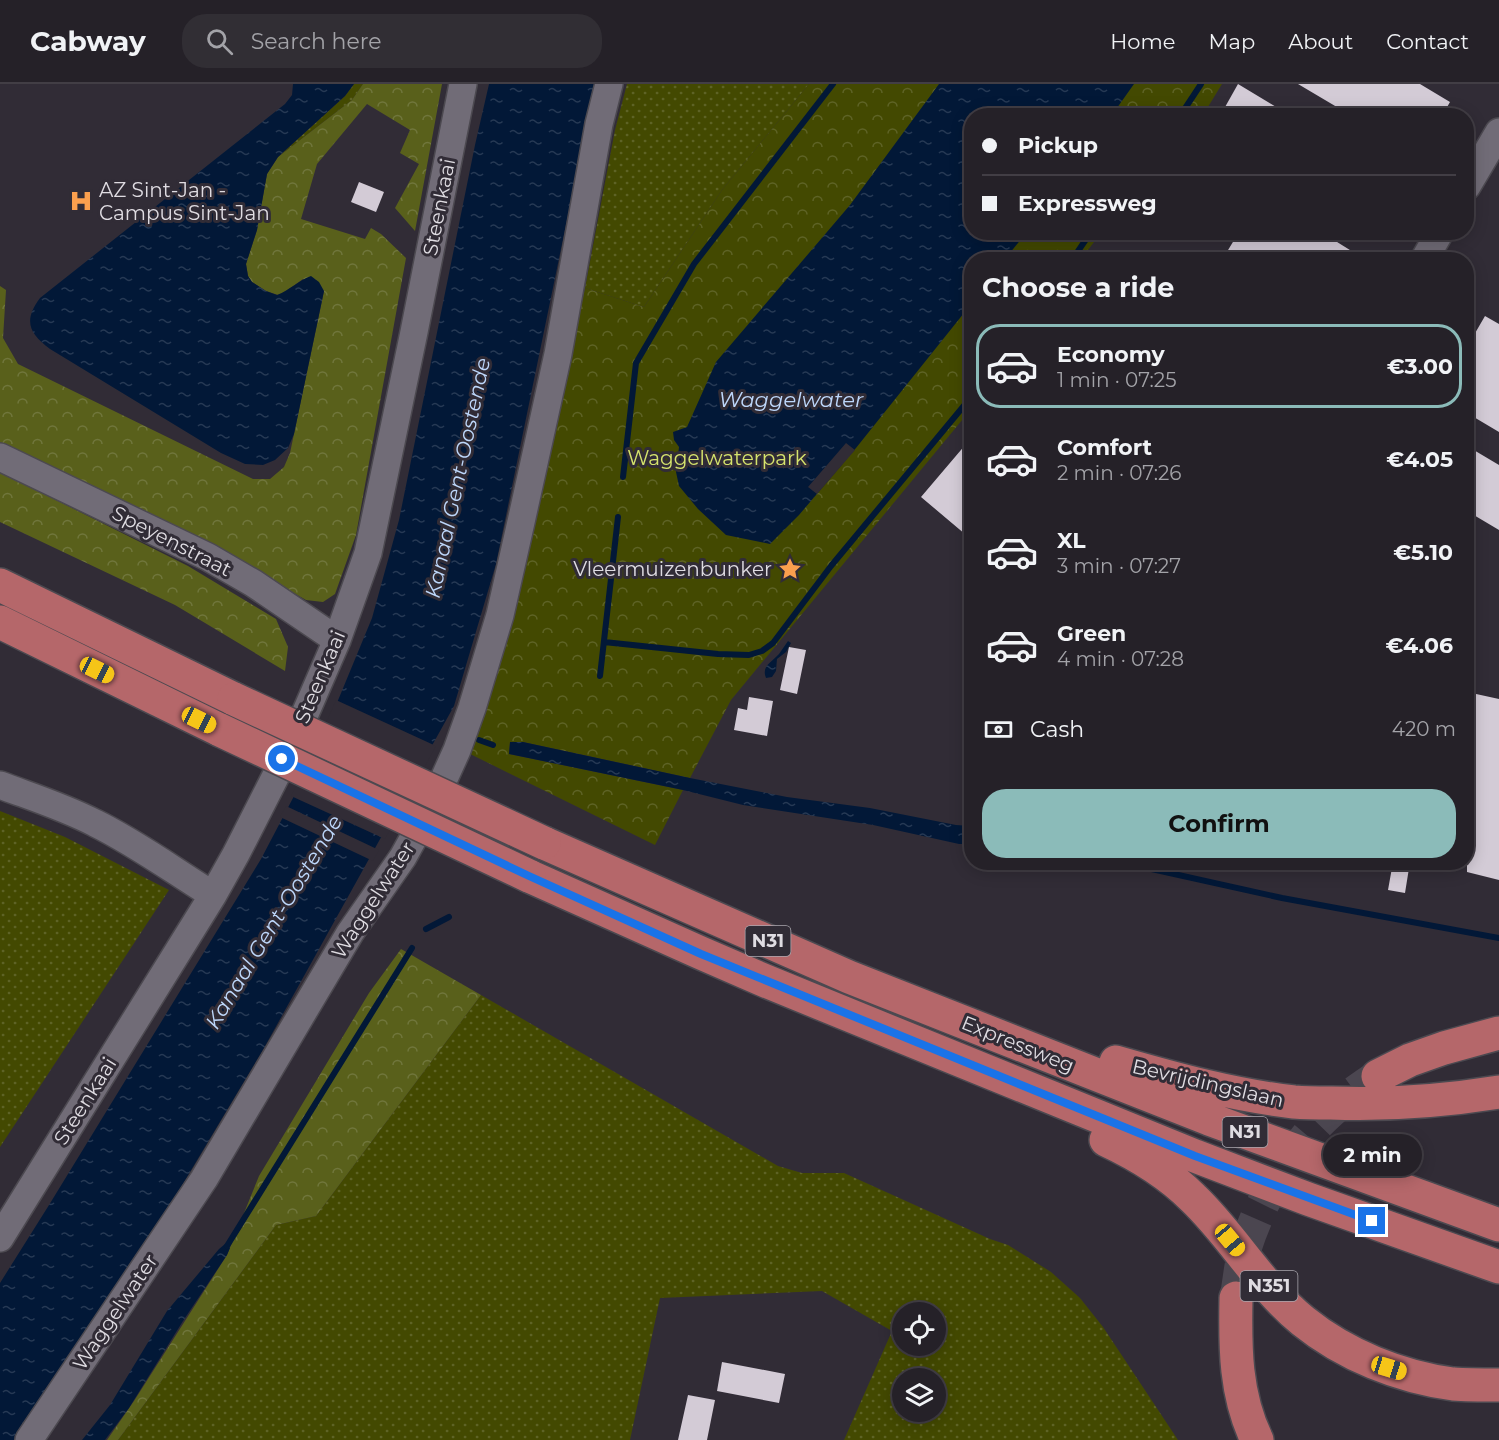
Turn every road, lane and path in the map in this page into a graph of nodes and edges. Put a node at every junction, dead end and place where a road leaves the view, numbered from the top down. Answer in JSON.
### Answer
{"nodes":[{"id":1,"x":463,"y":84,"type":"edge"},
{"id":2,"x":609,"y":84,"type":"edge"},
{"id":3,"x":1499,"y":132,"type":"edge"},
{"id":4,"x":1474,"y":174,"type":"edge"},
{"id":5,"x":0,"y":457,"type":"edge"},
{"id":6,"x":0,"y":585,"type":"edge"},
{"id":7,"x":0,"y":622,"type":"edge"},
{"id":8,"x":336,"y":640,"type":"junction"},
{"id":9,"x":0,"y":785,"type":"edge"},
{"id":10,"x":213,"y":896,"type":"junction"},
{"id":11,"x":1499,"y":1033,"type":"edge"},
{"id":12,"x":993,"y":1034,"type":"junction"},
{"id":13,"x":1378,"y":1076,"type":"tunnel mouth"},
{"id":14,"x":1019,"y":1084,"type":"junction"},
{"id":15,"x":1499,"y":1092,"type":"edge"},
{"id":16,"x":1499,"y":1225,"type":"edge"},
{"id":17,"x":0,"y":1238,"type":"edge"},
{"id":18,"x":1499,"y":1267,"type":"edge"},
{"id":19,"x":1236,"y":1298,"type":"tunnel mouth"},
{"id":20,"x":1499,"y":1385,"type":"edge"},
{"id":21,"x":29,"y":1440,"type":"edge"},
{"id":22,"x":1257,"y":1440,"type":"edge"}],
"edges":[{"from":1,"to":8,"type":"street","name":"Steenkaai"},
{"from":2,"to":21,"type":"street","name":"Waggelwater"},
{"from":3,"to":4,"type":"street"},
{"from":5,"to":8,"type":"street","name":"Speyenstraat"},
{"from":6,"to":12,"type":"highway","name":"Expressweg","number":"N31","bridge":true},
{"from":7,"to":14,"type":"highway","name":"Expressweg","number":"N31","bridge":true},
{"from":8,"to":10,"type":"street","name":"Steenkaai"},
{"from":9,"to":10,"type":"street"},
{"from":10,"to":17,"type":"street","name":"Steenkaai"},
{"from":11,"to":13,"type":"highway"},
{"from":12,"to":15,"type":"highway","name":"Bevrijdingslaan"},
{"from":12,"to":16,"type":"highway","name":"Expressweg","number":"N31"},
{"from":14,"to":18,"type":"highway","name":"Expressweg","number":"N31"},
{"from":14,"to":20,"type":"highway","number":"N351"},
{"from":19,"to":22,"type":"highway","number":"N351"}]}
